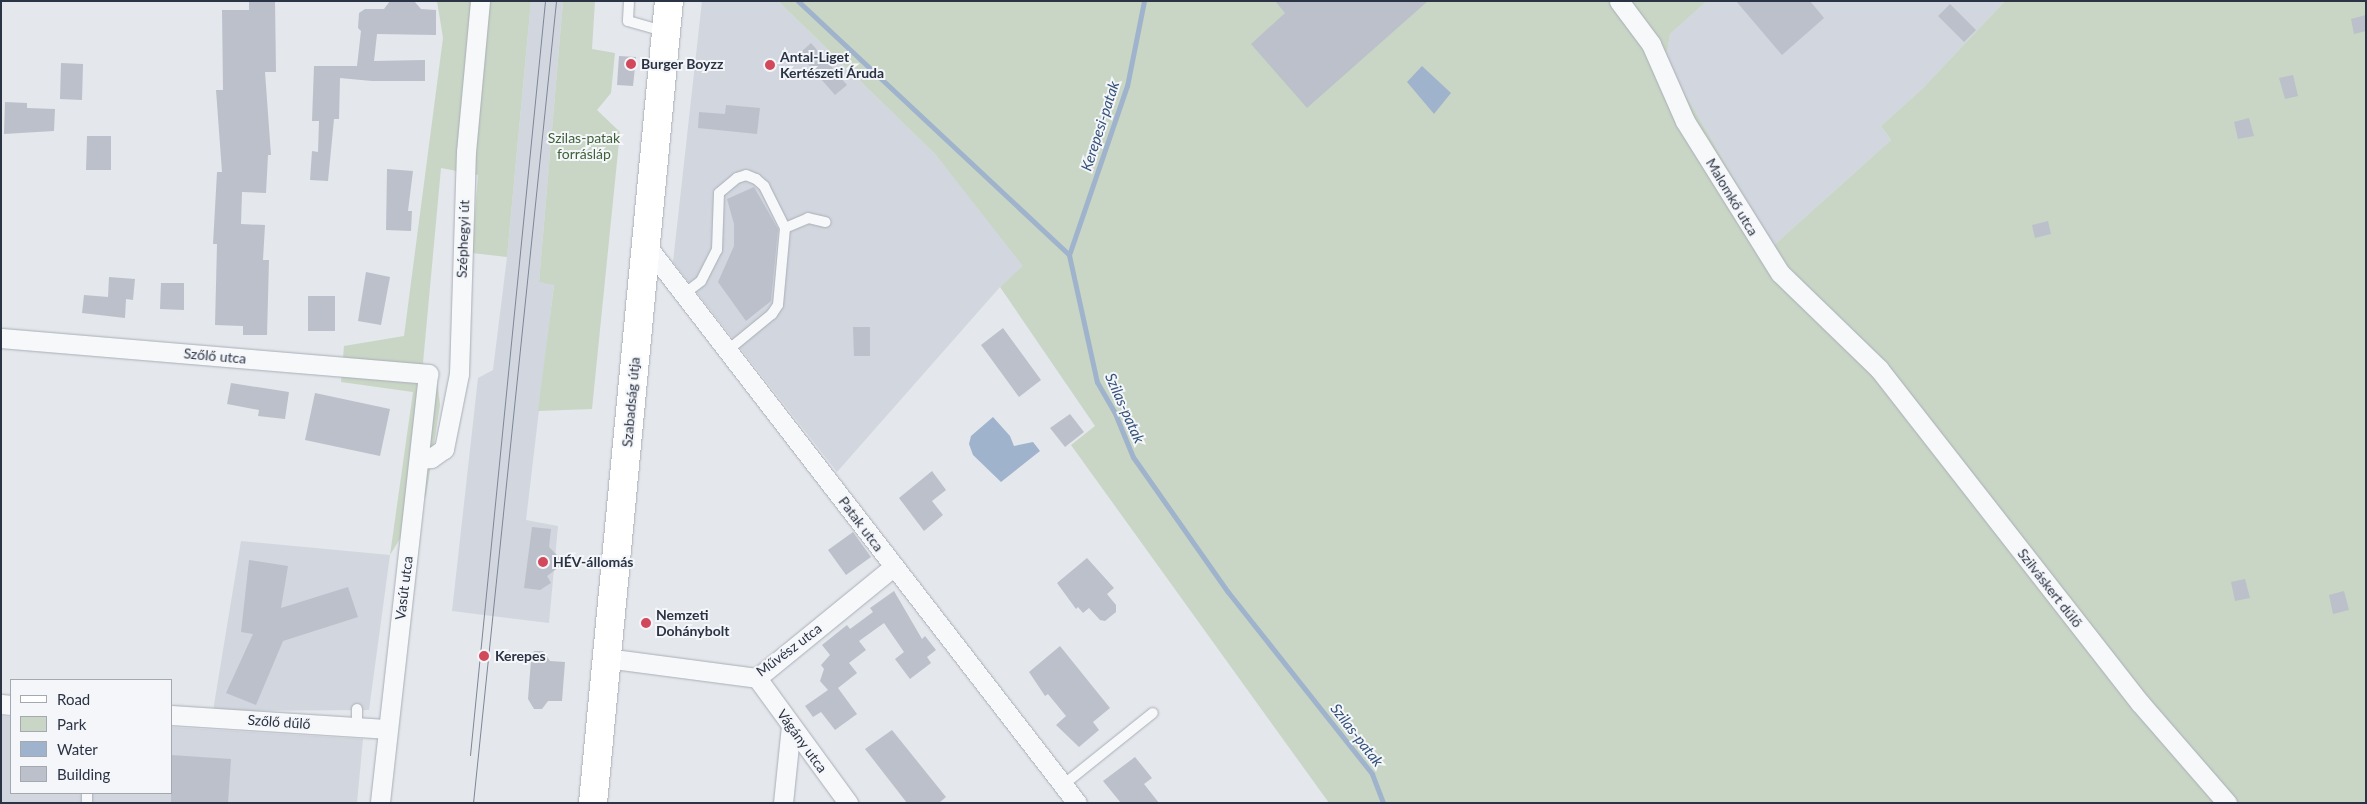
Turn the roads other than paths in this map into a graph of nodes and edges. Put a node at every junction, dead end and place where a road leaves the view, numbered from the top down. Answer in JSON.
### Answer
{"nodes":[{"id":1,"x":480,"y":1,"type":"edge"},
{"id":2,"x":629,"y":1,"type":"edge"},
{"id":3,"x":669,"y":1,"type":"edge"},
{"id":4,"x":1619,"y":1,"type":"edge"},
{"id":5,"x":666,"y":32,"type":"junction"},
{"id":6,"x":826,"y":222,"type":"dead end"},
{"id":7,"x":784,"y":228,"type":"junction"},
{"id":8,"x":646,"y":245,"type":"junction"},
{"id":9,"x":684,"y":294,"type":"junction"},
{"id":10,"x":1,"y":338,"type":"edge"},
{"id":11,"x":728,"y":350,"type":"junction"},
{"id":12,"x":1878,"y":369,"type":"joint"},
{"id":13,"x":428,"y":374,"type":"joint"},
{"id":14,"x":420,"y":459,"type":"junction"},
{"id":15,"x":893,"y":567,"type":"junction"},
{"id":16,"x":606,"y":658,"type":"junction"},
{"id":17,"x":757,"y":678,"type":"junction"},
{"id":18,"x":1153,"y":713,"type":"dead end"},
{"id":19,"x":172,"y":715,"type":"edge"},
{"id":20,"x":791,"y":726,"type":"junction"},
{"id":21,"x":380,"y":733,"type":"junction"},
{"id":22,"x":1063,"y":785,"type":"junction"},
{"id":23,"x":380,"y":803,"type":"edge"},
{"id":24,"x":593,"y":803,"type":"edge"},
{"id":25,"x":783,"y":803,"type":"edge"},
{"id":26,"x":848,"y":803,"type":"edge"},
{"id":27,"x":1076,"y":803,"type":"edge"},
{"id":28,"x":2227,"y":803,"type":"edge"}],
"edges":[{"from":1,"to":14,"type":"street","name":"Széphegyi út"},
{"from":2,"to":5,"type":"lane"},
{"from":3,"to":5,"type":"main road","name":"Szabadság útja"},
{"from":4,"to":12,"type":"street","name":"Malomkő utca"},
{"from":5,"to":8,"type":"main road","name":"Szabadság útja"},
{"from":6,"to":7,"type":"lane"},
{"from":7,"to":9,"type":"lane"},
{"from":7,"to":11,"type":"lane"},
{"from":8,"to":9,"type":"street","name":"Patak utca"},
{"from":8,"to":16,"type":"main road","name":"Szabadság útja"},
{"from":9,"to":11,"type":"street","name":"Patak utca"},
{"from":10,"to":13,"type":"street","name":"Szőlő utca"},
{"from":11,"to":15,"type":"street","name":"Patak utca"},
{"from":12,"to":28,"type":"street","name":"Szilváskert dűlő"},
{"from":13,"to":14,"type":"street","name":"Vasút utca"},
{"from":14,"to":21,"type":"street","name":"Vasút utca"},
{"from":15,"to":17,"type":"street","name":"Művész utca"},
{"from":15,"to":22,"type":"street","name":"Patak utca"},
{"from":16,"to":17,"type":"street","name":"Művész utca"},
{"from":16,"to":24,"type":"main road","name":"Szabadság útja"},
{"from":17,"to":20,"type":"street","name":"Vágány utca"},
{"from":18,"to":22,"type":"lane"},
{"from":19,"to":21,"type":"street","name":"Szőlő dűlő"},
{"from":20,"to":25,"type":"street"},
{"from":20,"to":26,"type":"street","name":"Vágány utca"},
{"from":21,"to":23,"type":"street","name":"Vasút utca"},
{"from":22,"to":27,"type":"street","name":"Patak utca"}]}
